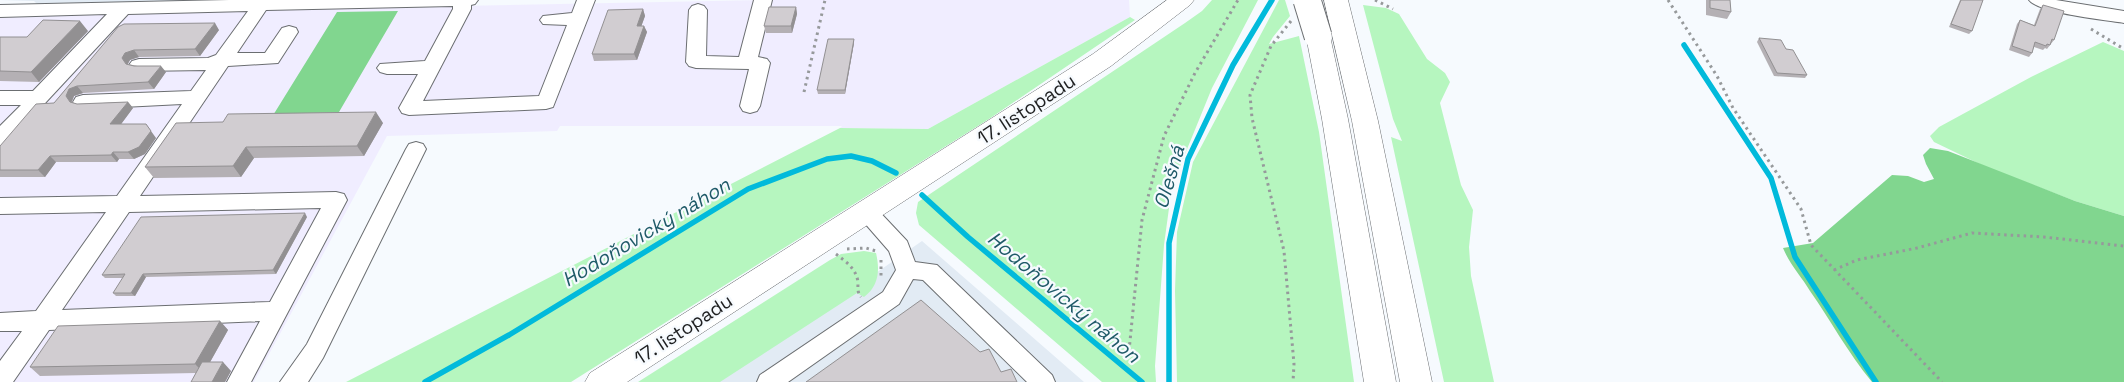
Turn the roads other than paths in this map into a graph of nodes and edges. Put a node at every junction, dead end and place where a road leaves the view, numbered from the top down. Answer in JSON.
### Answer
{"nodes":[{"id":1,"x":461,"y":0,"type":"edge"},
{"id":2,"x":469,"y":0,"type":"edge"},
{"id":3,"x":586,"y":0,"type":"edge"},
{"id":4,"x":763,"y":0,"type":"edge"},
{"id":5,"x":1307,"y":0,"type":"edge"},
{"id":6,"x":2038,"y":0,"type":"edge"},
{"id":7,"x":1174,"y":2,"type":"edge"},
{"id":8,"x":261,"y":5,"type":"junction"},
{"id":9,"x":1337,"y":6,"type":"edge"},
{"id":10,"x":122,"y":8,"type":"junction"},
{"id":11,"x":698,"y":10,"type":"dead end"},
{"id":12,"x":0,"y":11,"type":"edge"},
{"id":13,"x":2124,"y":17,"type":"edge"},
{"id":14,"x":578,"y":19,"type":"junction"},
{"id":15,"x":548,"y":20,"type":"dead end"},
{"id":16,"x":289,"y":32,"type":"dead end"},
{"id":17,"x":222,"y":60,"type":"junction"},
{"id":18,"x":747,"y":63,"type":"junction"},
{"id":19,"x":139,"y":65,"type":"edge"},
{"id":20,"x":431,"y":67,"type":"junction"},
{"id":21,"x":387,"y":68,"type":"dead end"},
{"id":22,"x":197,"y":97,"type":"junction"},
{"id":23,"x":0,"y":98,"type":"edge"},
{"id":24,"x":39,"y":98,"type":"junction"},
{"id":25,"x":83,"y":102,"type":"edge"},
{"id":26,"x":750,"y":106,"type":"dead end"},
{"id":27,"x":0,"y":139,"type":"edge"},
{"id":28,"x":416,"y":149,"type":"dead end"},
{"id":29,"x":122,"y":205,"type":"junction"},
{"id":30,"x":0,"y":206,"type":"edge"},
{"id":31,"x":866,"y":212,"type":"junction"},
{"id":32,"x":907,"y":270,"type":"junction"},
{"id":33,"x":277,"y":311,"type":"junction"},
{"id":34,"x":42,"y":320,"type":"junction"},
{"id":35,"x":0,"y":322,"type":"edge"},
{"id":36,"x":0,"y":381,"type":"edge"},
{"id":37,"x":239,"y":382,"type":"edge"},
{"id":38,"x":292,"y":382,"type":"edge"},
{"id":39,"x":601,"y":382,"type":"edge"},
{"id":40,"x":769,"y":382,"type":"edge"},
{"id":41,"x":1043,"y":382,"type":"edge"},
{"id":42,"x":1380,"y":382,"type":"edge"},
{"id":43,"x":1416,"y":382,"type":"edge"}],
"edges":[{"from":1,"to":2,"type":"street"},
{"from":1,"to":8,"type":"street"},
{"from":1,"to":20,"type":"street"},
{"from":3,"to":14,"type":"street"},
{"from":4,"to":18,"type":"street"},
{"from":5,"to":42,"type":"main road","bridge":true},
{"from":6,"to":13,"type":"street"},
{"from":7,"to":31,"type":"main road","name":"17. listopadu"},
{"from":8,"to":10,"type":"street"},
{"from":8,"to":17,"type":"street"},
{"from":9,"to":43,"type":"main road"},
{"from":10,"to":12,"type":"street"},
{"from":10,"to":24,"type":"street"},
{"from":11,"to":18,"type":"street"},
{"from":14,"to":15,"type":"street"},
{"from":14,"to":20,"type":"street"},
{"from":16,"to":17,"type":"street"},
{"from":17,"to":19,"type":"street"},
{"from":17,"to":22,"type":"street"},
{"from":18,"to":26,"type":"street"},
{"from":20,"to":21,"type":"street"},
{"from":22,"to":25,"type":"street"},
{"from":22,"to":29,"type":"street"},
{"from":23,"to":24,"type":"street"},
{"from":24,"to":27,"type":"street"},
{"from":28,"to":38,"type":"street"},
{"from":29,"to":30,"type":"street"},
{"from":29,"to":33,"type":"street"},
{"from":29,"to":34,"type":"street"},
{"from":31,"to":32,"type":"street"},
{"from":31,"to":39,"type":"main road","name":"17. listopadu"},
{"from":32,"to":40,"type":"street"},
{"from":32,"to":41,"type":"street"},
{"from":33,"to":34,"type":"street"},
{"from":33,"to":37,"type":"street"},
{"from":34,"to":35,"type":"street"},
{"from":34,"to":36,"type":"street"}]}
